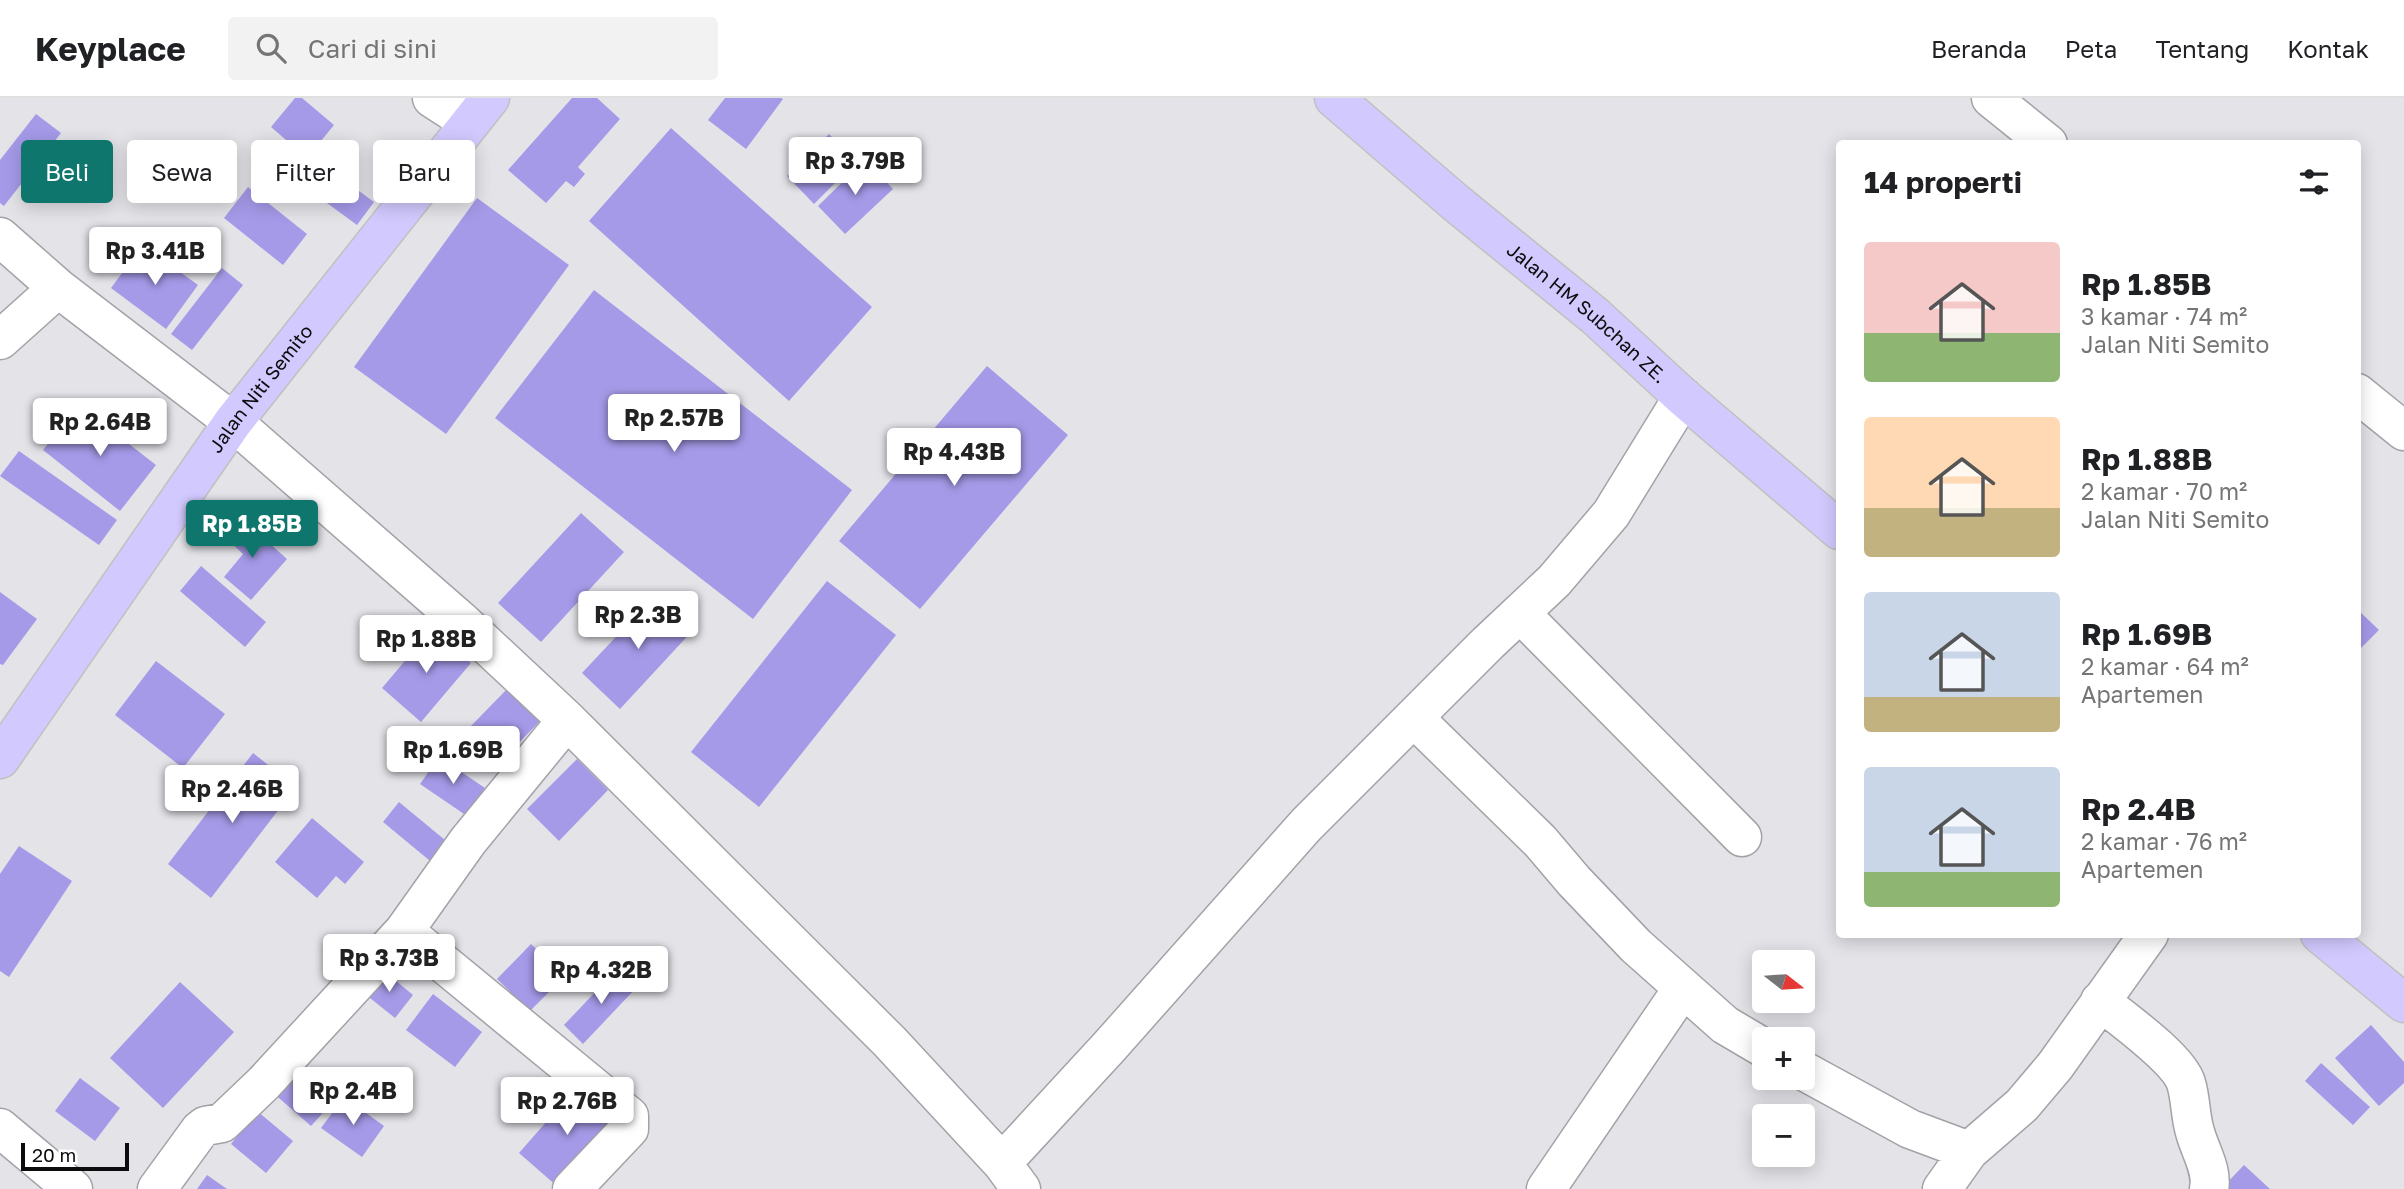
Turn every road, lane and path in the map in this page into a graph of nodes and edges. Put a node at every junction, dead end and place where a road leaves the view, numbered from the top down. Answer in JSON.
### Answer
{"nodes":[{"id":1,"x":432,"y":98,"type":"edge"},
{"id":2,"x":1334,"y":98,"type":"edge"},
{"id":3,"x":1992,"y":98,"type":"edge"},
{"id":4,"x":479,"y":110,"type":"edge"},
{"id":5,"x":2043,"y":140,"type":"edge"},
{"id":6,"x":0,"y":237,"type":"edge"},
{"id":7,"x":58,"y":288,"type":"junction"},
{"id":8,"x":0,"y":340,"type":"edge"},
{"id":9,"x":2361,"y":396,"type":"edge"},
{"id":10,"x":1683,"y":397,"type":"junction"},
{"id":11,"x":233,"y":422,"type":"junction"},
{"id":12,"x":2404,"y":431,"type":"edge"},
{"id":13,"x":1836,"y":527,"type":"edge"},
{"id":14,"x":1520,"y":613,"type":"junction"},
{"id":15,"x":1415,"y":719,"type":"junction"},
{"id":16,"x":566,"y":720,"type":"junction"},
{"id":17,"x":0,"y":759,"type":"edge"},
{"id":18,"x":1742,"y":837,"type":"dead end"},
{"id":19,"x":404,"y":931,"type":"junction"},
{"id":20,"x":2146,"y":938,"type":"edge"},
{"id":21,"x":2325,"y":938,"type":"edge"},
{"id":22,"x":1683,"y":988,"type":"junction"},
{"id":23,"x":2100,"y":1001,"type":"junction"},
{"id":24,"x":2404,"y":1003,"type":"edge"},
{"id":25,"x":1752,"y":1041,"type":"edge"},
{"id":26,"x":1815,"y":1076,"type":"edge"},
{"id":27,"x":0,"y":1128,"type":"edge"},
{"id":28,"x":1969,"y":1151,"type":"junction"},
{"id":29,"x":1011,"y":1176,"type":"edge"},
{"id":30,"x":73,"y":1189,"type":"edge"},
{"id":31,"x":157,"y":1189,"type":"edge"},
{"id":32,"x":572,"y":1189,"type":"edge"},
{"id":33,"x":1546,"y":1189,"type":"edge"},
{"id":34,"x":1942,"y":1189,"type":"edge"},
{"id":35,"x":2209,"y":1189,"type":"edge"}],
"edges":[{"from":1,"to":4,"type":"street"},
{"from":2,"to":10,"type":"main road","name":"Jalan HM Subchan ZE."},
{"from":3,"to":5,"type":"street"},
{"from":4,"to":11,"type":"main road","name":"Jalan Niti Semito"},
{"from":6,"to":7,"type":"street"},
{"from":7,"to":8,"type":"street"},
{"from":7,"to":11,"type":"street"},
{"from":9,"to":12,"type":"street"},
{"from":10,"to":13,"type":"main road","name":"Jalan HM Subchan ZE."},
{"from":10,"to":14,"type":"street"},
{"from":11,"to":16,"type":"street"},
{"from":11,"to":17,"type":"main road","name":"Jalan Niti Semito"},
{"from":14,"to":15,"type":"street"},
{"from":14,"to":18,"type":"street"},
{"from":15,"to":22,"type":"street"},
{"from":15,"to":29,"type":"street"},
{"from":16,"to":19,"type":"street"},
{"from":16,"to":29,"type":"street"},
{"from":19,"to":31,"type":"street"},
{"from":19,"to":32,"type":"street"},
{"from":20,"to":23,"type":"street"},
{"from":21,"to":24,"type":"main road"},
{"from":22,"to":25,"type":"street"},
{"from":22,"to":33,"type":"street"},
{"from":23,"to":28,"type":"street"},
{"from":23,"to":35,"type":"street"},
{"from":26,"to":28,"type":"street"},
{"from":27,"to":30,"type":"street"},
{"from":28,"to":34,"type":"street"}]}
